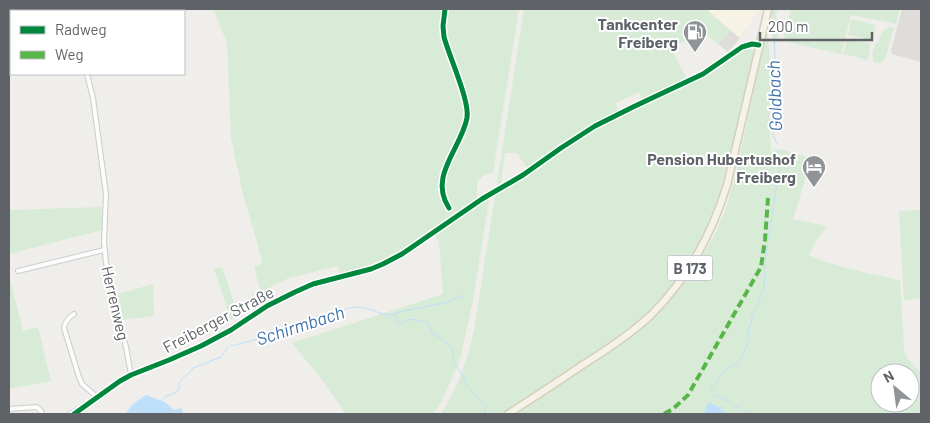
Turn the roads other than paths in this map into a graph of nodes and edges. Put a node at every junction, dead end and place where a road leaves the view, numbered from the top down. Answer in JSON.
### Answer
{"nodes":[{"id":1,"x":768,"y":9,"type":"edge"},
{"id":2,"x":759,"y":45,"type":"junction"},
{"id":3,"x":88,"y":75,"type":"edge"},
{"id":4,"x":104,"y":250,"type":"junction"},
{"id":5,"x":18,"y":271,"type":"dead end"},
{"id":6,"x":74,"y":314,"type":"dead end"},
{"id":7,"x":131,"y":375,"type":"junction"},
{"id":8,"x":98,"y":398,"type":"junction"},
{"id":9,"x":9,"y":409,"type":"edge"},
{"id":10,"x":42,"y":414,"type":"edge"},
{"id":11,"x":74,"y":414,"type":"edge"},
{"id":12,"x":508,"y":414,"type":"edge"}],
"edges":[{"from":1,"to":2,"type":"main road","number":"B 173"},
{"from":2,"to":7,"type":"street","name":"Freiberger Straße"},
{"from":2,"to":12,"type":"main road","number":"B 173"},
{"from":3,"to":4,"type":"street","name":"Herrenweg"},
{"from":4,"to":5,"type":"street"},
{"from":4,"to":7,"type":"street","name":"Herrenweg"},
{"from":6,"to":8,"type":"street"},
{"from":7,"to":8,"type":"street","name":"Freiberger Straße"},
{"from":8,"to":11,"type":"street","name":"Freiberger Straße"},
{"from":9,"to":10,"type":"street"}]}
